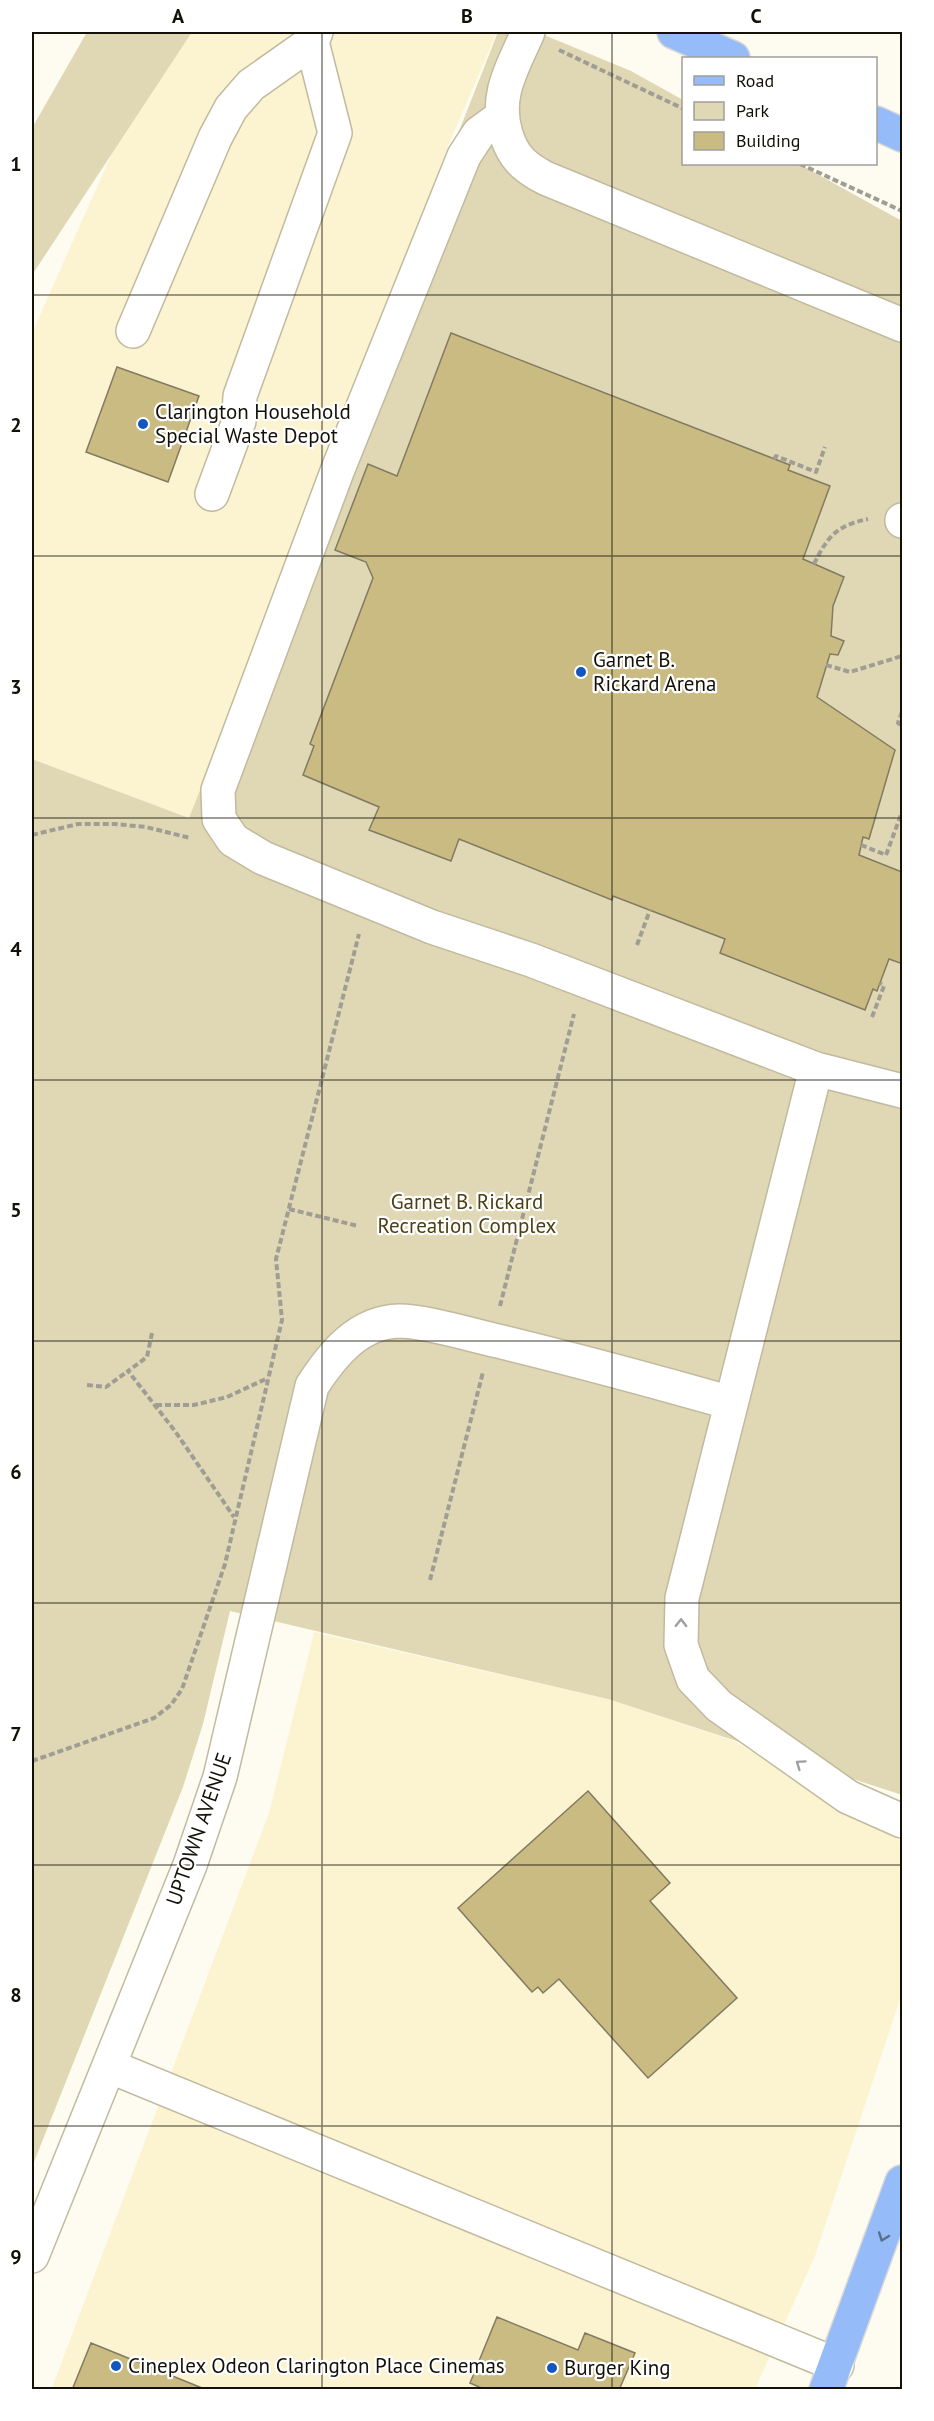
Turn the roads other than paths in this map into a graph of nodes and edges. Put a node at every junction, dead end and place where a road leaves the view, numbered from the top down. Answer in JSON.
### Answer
{"nodes":[{"id":1,"x":674,"y":32,"type":"edge"},
{"id":2,"x":314,"y":37,"type":"edge"},
{"id":3,"x":541,"y":40,"type":"edge"},
{"id":4,"x":731,"y":57,"type":"edge"},
{"id":5,"x":501,"y":117,"type":"junction"},
{"id":6,"x":877,"y":123,"type":"edge"},
{"id":7,"x":903,"y":135,"type":"edge"},
{"id":8,"x":903,"y":325,"type":"edge"},
{"id":9,"x":133,"y":331,"type":"dead end"},
{"id":10,"x":212,"y":494,"type":"dead end"},
{"id":11,"x":816,"y":1069,"type":"junction"},
{"id":12,"x":903,"y":1091,"type":"edge"},
{"id":13,"x":731,"y":1403,"type":"junction"},
{"id":14,"x":903,"y":1821,"type":"edge"},
{"id":15,"x":109,"y":2066,"type":"junction"},
{"id":16,"x":903,"y":2182,"type":"edge"},
{"id":17,"x":32,"y":2256,"type":"edge"},
{"id":18,"x":831,"y":2377,"type":"edge"}],
"edges":[{"from":1,"to":4,"type":"main road"},
{"from":2,"to":9,"type":"street"},
{"from":2,"to":10,"type":"street"},
{"from":3,"to":5,"type":"street"},
{"from":5,"to":8,"type":"street"},
{"from":5,"to":11,"type":"street"},
{"from":6,"to":7,"type":"main road"},
{"from":11,"to":12,"type":"street"},
{"from":11,"to":13,"type":"street"},
{"from":14,"to":13,"type":"street","one_way":true},
{"from":13,"to":15,"type":"street","name":"UPTOWN AVENUE"},
{"from":15,"to":17,"type":"street","name":"UPTOWN AVENUE"},
{"from":15,"to":18,"type":"street"},
{"from":16,"to":18,"type":"main road","one_way":true}]}
